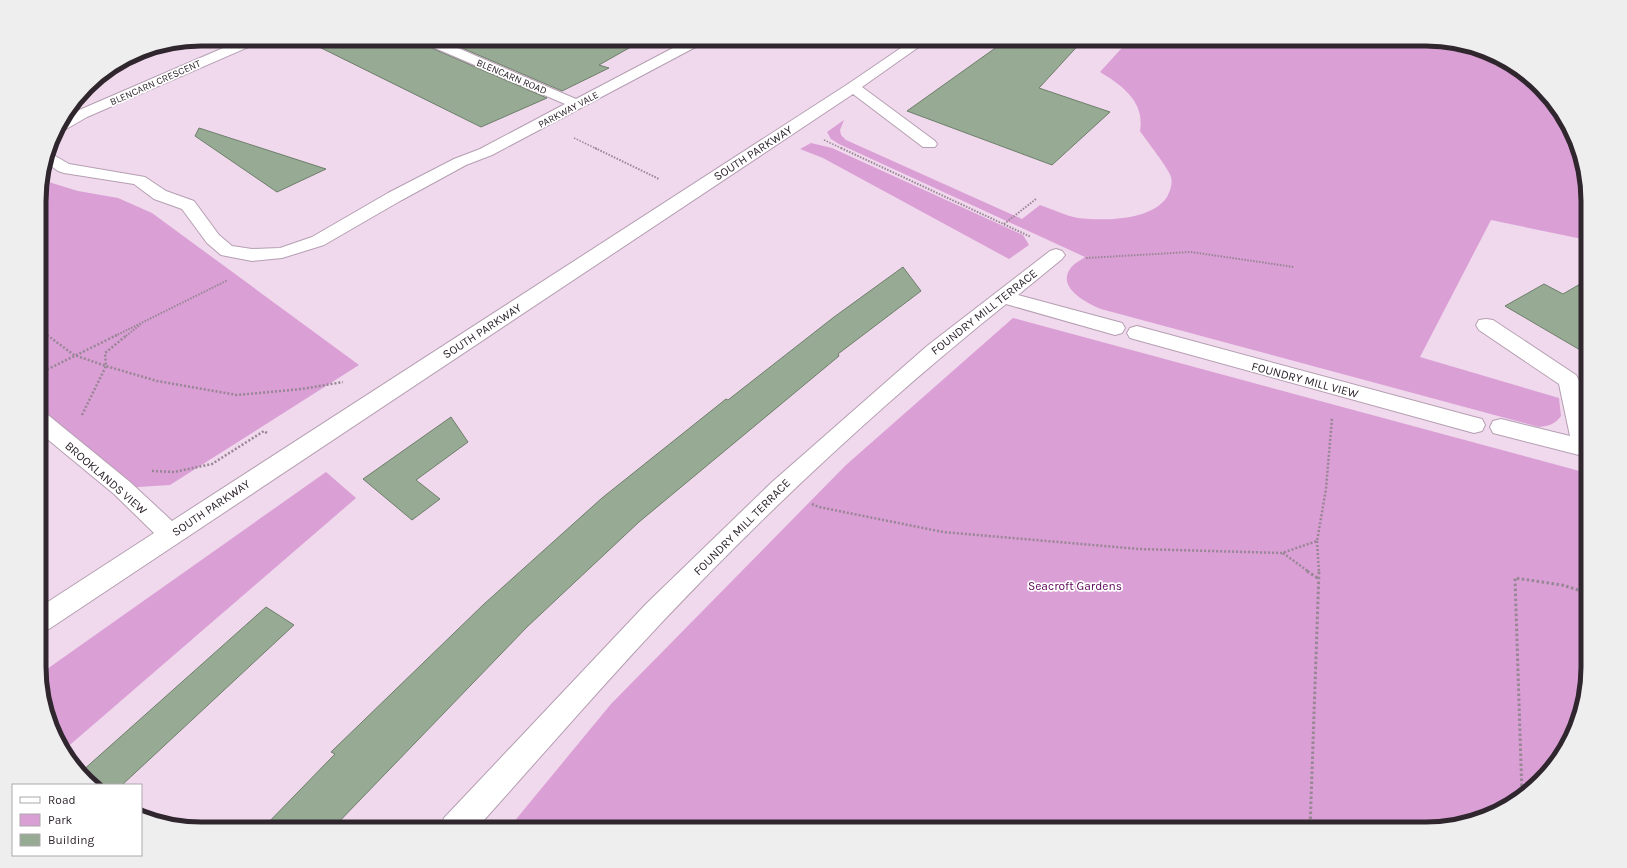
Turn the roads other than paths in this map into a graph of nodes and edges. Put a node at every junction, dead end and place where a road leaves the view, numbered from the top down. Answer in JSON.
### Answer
{"nodes":[{"id":1,"x":239,"y":46,"type":"edge"},
{"id":2,"x":442,"y":46,"type":"edge"},
{"id":3,"x":687,"y":46,"type":"edge"},
{"id":4,"x":906,"y":46,"type":"edge"},
{"id":5,"x":853,"y":87,"type":"junction"},
{"id":6,"x":576,"y":104,"type":"junction"},
{"id":7,"x":68,"y":122,"type":"edge"},
{"id":8,"x":929,"y":144,"type":"dead end"},
{"id":9,"x":51,"y":159,"type":"edge"},
{"id":10,"x":1056,"y":255,"type":"road end"},
{"id":11,"x":1004,"y":297,"type":"junction"},
{"id":12,"x":1486,"y":325,"type":"dead end"},
{"id":13,"x":1115,"y":328,"type":"dead end"},
{"id":14,"x":1137,"y":333,"type":"dead end"},
{"id":15,"x":1474,"y":425,"type":"dead end"},
{"id":16,"x":46,"y":427,"type":"edge"},
{"id":17,"x":1501,"y":427,"type":"dead end"},
{"id":18,"x":1581,"y":436,"type":"edge"},
{"id":19,"x":1581,"y":447,"type":"edge"},
{"id":20,"x":171,"y":536,"type":"junction"},
{"id":21,"x":46,"y":617,"type":"edge"},
{"id":22,"x":461,"y":822,"type":"edge"}],
"edges":[{"from":1,"to":7,"type":"street","name":"BLENCARN CRESCENT"},
{"from":2,"to":6,"type":"street","name":"BLENCARN ROAD"},
{"from":3,"to":6,"type":"street","name":"PARKWAY VALE"},
{"from":4,"to":5,"type":"street","name":"SOUTH PARKWAY"},
{"from":5,"to":8,"type":"street"},
{"from":5,"to":20,"type":"street","name":"SOUTH PARKWAY"},
{"from":6,"to":9,"type":"street","name":"PARKWAY VALE"},
{"from":10,"to":11,"type":"street","name":"FOUNDRY MILL TERRACE"},
{"from":11,"to":13,"type":"street"},
{"from":11,"to":22,"type":"street","name":"FOUNDRY MILL TERRACE"},
{"from":12,"to":18,"type":"street"},
{"from":14,"to":15,"type":"street","name":"FOUNDRY MILL VIEW"},
{"from":16,"to":20,"type":"street","name":"BROOKLANDS VIEW"},
{"from":17,"to":19,"type":"street"},
{"from":20,"to":21,"type":"street","name":"SOUTH PARKWAY"}]}
